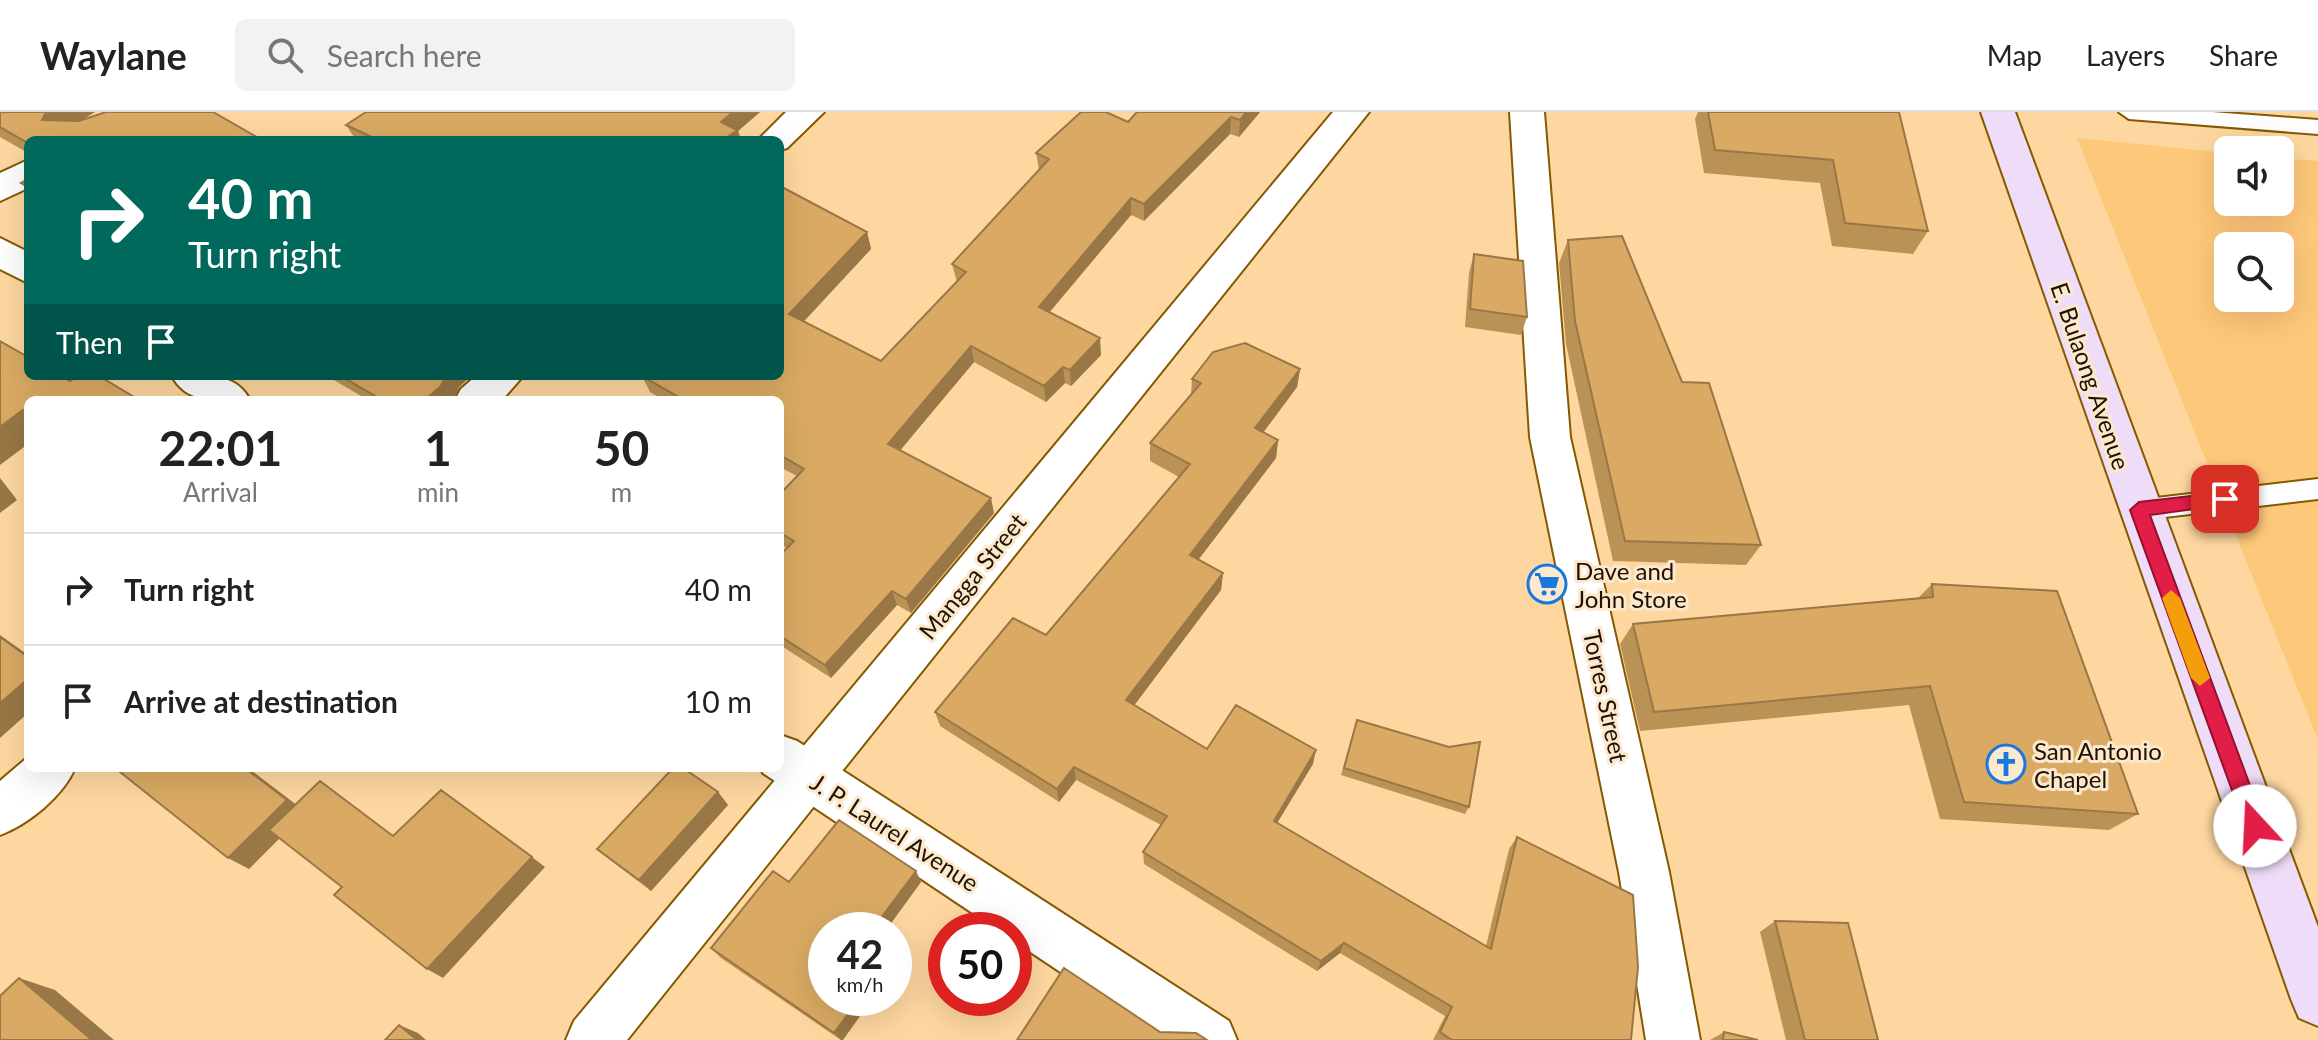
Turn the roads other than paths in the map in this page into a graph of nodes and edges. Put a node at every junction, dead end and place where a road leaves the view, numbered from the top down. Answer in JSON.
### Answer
{"nodes":[{"id":1,"x":807,"y":112,"type":"edge"},
{"id":2,"x":1352,"y":112,"type":"edge"},
{"id":3,"x":1527,"y":112,"type":"edge"},
{"id":4,"x":1998,"y":112,"type":"edge"},
{"id":5,"x":2129,"y":112,"type":"edge"},
{"id":6,"x":2318,"y":127,"type":"edge"},
{"id":7,"x":780,"y":136,"type":"edge"},
{"id":8,"x":24,"y":174,"type":"edge"},
{"id":9,"x":0,"y":189,"type":"edge"},
{"id":10,"x":0,"y":251,"type":"edge"},
{"id":11,"x":24,"y":267,"type":"edge"},
{"id":12,"x":198,"y":380,"type":"edge"},
{"id":13,"x":498,"y":380,"type":"edge"},
{"id":14,"x":224,"y":396,"type":"edge"},
{"id":15,"x":480,"y":396,"type":"edge"},
{"id":16,"x":2318,"y":489,"type":"edge"},
{"id":17,"x":2139,"y":510,"type":"junction"},
{"id":18,"x":794,"y":766,"type":"edge"},
{"id":19,"x":46,"y":772,"type":"edge"},
{"id":20,"x":0,"y":812,"type":"edge"},
{"id":21,"x":2318,"y":999,"type":"edge"},
{"id":22,"x":593,"y":1040,"type":"edge"},
{"id":23,"x":1210,"y":1040,"type":"edge"},
{"id":24,"x":1673,"y":1040,"type":"edge"}],
"edges":[{"from":1,"to":7,"type":"street"},
{"from":2,"to":18,"type":"street","name":"Mangga Street"},
{"from":3,"to":24,"type":"street","name":"Torres Street"},
{"from":4,"to":17,"type":"main road","name":"E. Bulaong Avenue"},
{"from":5,"to":6,"type":"lane"},
{"from":8,"to":9,"type":"street"},
{"from":10,"to":11,"type":"street"},
{"from":12,"to":14,"type":"street"},
{"from":13,"to":15,"type":"street"},
{"from":16,"to":17,"type":"lane"},
{"from":17,"to":21,"type":"main road","name":"E. Bulaong Avenue"},
{"from":18,"to":22,"type":"street","name":"Mangga Street"},
{"from":18,"to":23,"type":"street","name":"J. P. Laurel Avenue"},
{"from":19,"to":20,"type":"street"}]}
